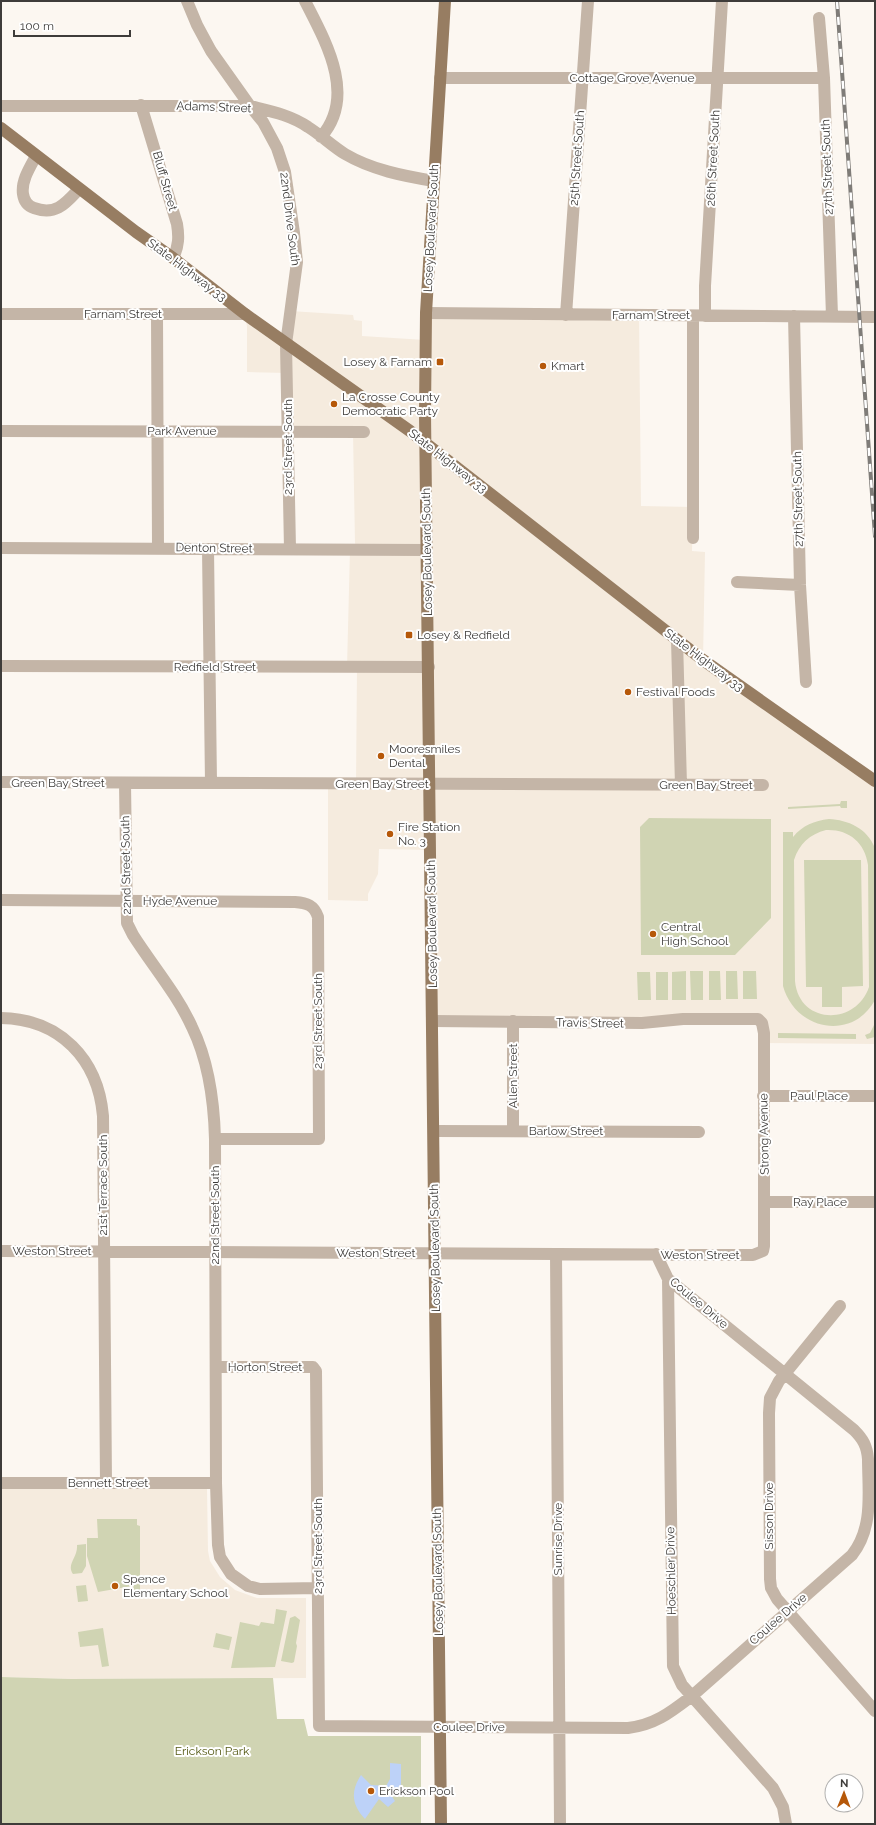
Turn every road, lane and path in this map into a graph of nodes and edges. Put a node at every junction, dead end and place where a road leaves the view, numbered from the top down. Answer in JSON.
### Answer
{"nodes":[{"id":1,"x":187,"y":1,"type":"edge"},
{"id":2,"x":305,"y":1,"type":"edge"},
{"id":3,"x":445,"y":1,"type":"edge"},
{"id":4,"x":588,"y":1,"type":"edge"},
{"id":5,"x":722,"y":1,"type":"edge"},
{"id":6,"x":819,"y":18,"type":"dead end"},
{"id":7,"x":440,"y":78,"type":"junction"},
{"id":8,"x":583,"y":78,"type":"junction"},
{"id":9,"x":717,"y":78,"type":"junction"},
{"id":10,"x":824,"y":78,"type":"junction"},
{"id":11,"x":141,"y":105,"type":"junction"},
{"id":12,"x":1,"y":106,"type":"edge"},
{"id":13,"x":250,"y":106,"type":"junction"},
{"id":14,"x":1,"y":128,"type":"edge"},
{"id":15,"x":321,"y":137,"type":"junction"},
{"id":16,"x":36,"y":156,"type":"junction"},
{"id":17,"x":434,"y":181,"type":"junction"},
{"id":18,"x":79,"y":189,"type":"junction"},
{"id":19,"x":173,"y":258,"type":"junction"},
{"id":20,"x":426,"y":313,"type":"junction"},
{"id":21,"x":1,"y":314,"type":"edge"},
{"id":22,"x":157,"y":314,"type":"junction"},
{"id":23,"x":245,"y":314,"type":"junction"},
{"id":24,"x":566,"y":315,"type":"junction"},
{"id":25,"x":699,"y":316,"type":"junction"},
{"id":26,"x":794,"y":316,"type":"junction"},
{"id":27,"x":832,"y":316,"type":"junction"},
{"id":28,"x":875,"y":317,"type":"edge"},
{"id":29,"x":286,"y":344,"type":"junction"},
{"id":30,"x":1,"y":431,"type":"edge"},
{"id":31,"x":157,"y":431,"type":"junction"},
{"id":32,"x":289,"y":431,"type":"junction"},
{"id":33,"x":364,"y":432,"type":"dead end"},
{"id":34,"x":425,"y":442,"type":"junction"},
{"id":35,"x":693,"y":538,"type":"dead end"},
{"id":36,"x":1,"y":548,"type":"edge"},
{"id":37,"x":158,"y":548,"type":"junction"},
{"id":38,"x":208,"y":549,"type":"junction"},
{"id":39,"x":290,"y":549,"type":"junction"},
{"id":40,"x":427,"y":550,"type":"junction"},
{"id":41,"x":737,"y":582,"type":"dead end"},
{"id":42,"x":800,"y":585,"type":"junction"},
{"id":43,"x":676,"y":640,"type":"junction"},
{"id":44,"x":1,"y":666,"type":"edge"},
{"id":45,"x":210,"y":667,"type":"junction"},
{"id":46,"x":429,"y":667,"type":"junction"},
{"id":47,"x":806,"y":682,"type":"dead end"},
{"id":48,"x":870,"y":777,"type":"edge"},
{"id":49,"x":1,"y":782,"type":"edge"},
{"id":50,"x":125,"y":783,"type":"junction"},
{"id":51,"x":211,"y":783,"type":"junction"},
{"id":52,"x":430,"y":784,"type":"junction"},
{"id":53,"x":681,"y":785,"type":"junction"},
{"id":54,"x":763,"y":785,"type":"dead end"},
{"id":55,"x":1,"y":900,"type":"edge"},
{"id":56,"x":126,"y":901,"type":"junction"},
{"id":57,"x":311,"y":905,"type":"joint"},
{"id":58,"x":1,"y":1018,"type":"edge"},
{"id":59,"x":746,"y":1020,"type":"joint"},
{"id":60,"x":433,"y":1021,"type":"junction"},
{"id":61,"x":513,"y":1021,"type":"junction"},
{"id":62,"x":763,"y":1096,"type":"junction"},
{"id":63,"x":875,"y":1096,"type":"edge"},
{"id":64,"x":434,"y":1131,"type":"junction"},
{"id":65,"x":513,"y":1131,"type":"junction"},
{"id":66,"x":699,"y":1132,"type":"dead end"},
{"id":67,"x":215,"y":1139,"type":"junction"},
{"id":68,"x":765,"y":1202,"type":"junction"},
{"id":69,"x":875,"y":1202,"type":"edge"},
{"id":70,"x":1,"y":1251,"type":"edge"},
{"id":71,"x":104,"y":1252,"type":"junction"},
{"id":72,"x":216,"y":1252,"type":"junction"},
{"id":73,"x":435,"y":1254,"type":"junction"},
{"id":74,"x":556,"y":1254,"type":"junction"},
{"id":75,"x":656,"y":1254,"type":"junction"},
{"id":76,"x":752,"y":1255,"type":"joint"},
{"id":77,"x":668,"y":1279,"type":"junction"},
{"id":78,"x":840,"y":1306,"type":"dead end"},
{"id":79,"x":313,"y":1367,"type":"joint"},
{"id":80,"x":216,"y":1368,"type":"junction"},
{"id":81,"x":785,"y":1374,"type":"junction"},
{"id":82,"x":1,"y":1483,"type":"edge"},
{"id":83,"x":106,"y":1483,"type":"junction"},
{"id":84,"x":216,"y":1483,"type":"junction"},
{"id":85,"x":318,"y":1588,"type":"junction"},
{"id":86,"x":787,"y":1611,"type":"junction"},
{"id":87,"x":692,"y":1696,"type":"junction"},
{"id":88,"x":875,"y":1711,"type":"edge"},
{"id":89,"x":319,"y":1726,"type":"joint"},
{"id":90,"x":440,"y":1728,"type":"junction"},
{"id":91,"x":560,"y":1728,"type":"junction"},
{"id":92,"x":441,"y":1824,"type":"edge"},
{"id":93,"x":560,"y":1824,"type":"edge"},
{"id":94,"x":786,"y":1824,"type":"edge"}],
"edges":[{"from":1,"to":13,"type":"street","name":"22nd Drive South"},
{"from":2,"to":15,"type":"street"},
{"from":3,"to":7,"type":"main road","name":"Losey Boulevard South"},
{"from":4,"to":8,"type":"street","name":"25th Street South"},
{"from":5,"to":9,"type":"street","name":"26th Street South"},
{"from":6,"to":10,"type":"street","name":"27th Street South"},
{"from":7,"to":8,"type":"street","name":"Cottage Grove Avenue"},
{"from":7,"to":17,"type":"main road","name":"Losey Boulevard South"},
{"from":8,"to":9,"type":"street","name":"Cottage Grove Avenue"},
{"from":8,"to":24,"type":"street","name":"25th Street South"},
{"from":9,"to":10,"type":"street","name":"Cottage Grove Avenue"},
{"from":9,"to":25,"type":"street","name":"26th Street South"},
{"from":10,"to":27,"type":"street","name":"27th Street South"},
{"from":11,"to":12,"type":"street","name":"Adams Street"},
{"from":11,"to":13,"type":"street","name":"Adams Street"},
{"from":11,"to":19,"type":"street","name":"Bluff Street"},
{"from":13,"to":15,"type":"street","name":"Adams Street"},
{"from":13,"to":29,"type":"street","name":"22nd Drive South"},
{"from":14,"to":16,"type":"main road","name":"State Highway 33"},
{"from":15,"to":17,"type":"street","name":"Adams Street"},
{"from":16,"to":18,"type":"main road","name":"State Highway 33"},
{"from":16,"to":18,"type":"street"},
{"from":17,"to":20,"type":"main road","name":"Losey Boulevard South"},
{"from":18,"to":19,"type":"main road","name":"State Highway 33"},
{"from":19,"to":23,"type":"main road","name":"State Highway 33"},
{"from":20,"to":24,"type":"street","name":"Farnam Street"},
{"from":20,"to":34,"type":"main road","name":"Losey Boulevard South"},
{"from":21,"to":22,"type":"street","name":"Farnam Street"},
{"from":22,"to":23,"type":"street","name":"Farnam Street"},
{"from":22,"to":31,"type":"street"},
{"from":23,"to":29,"type":"main road","name":"State Highway 33"},
{"from":24,"to":25,"type":"street","name":"Farnam Street"},
{"from":25,"to":26,"type":"street","name":"Farnam Street"},
{"from":25,"to":35,"type":"street","name":"26th Street South"},
{"from":26,"to":27,"type":"street","name":"Farnam Street"},
{"from":26,"to":42,"type":"street","name":"27th Street South"},
{"from":27,"to":28,"type":"street","name":"Farnam Street"},
{"from":29,"to":32,"type":"street","name":"23rd Street South"},
{"from":29,"to":34,"type":"main road","name":"State Highway 33"},
{"from":30,"to":31,"type":"street","name":"Park Avenue"},
{"from":31,"to":32,"type":"street","name":"Park Avenue"},
{"from":31,"to":37,"type":"street"},
{"from":32,"to":33,"type":"street","name":"Park Avenue"},
{"from":32,"to":39,"type":"street","name":"23rd Street South"},
{"from":34,"to":40,"type":"main road","name":"Losey Boulevard South"},
{"from":34,"to":43,"type":"main road","name":"State Highway 33"},
{"from":36,"to":37,"type":"street","name":"Denton Street"},
{"from":37,"to":38,"type":"street","name":"Denton Street"},
{"from":38,"to":39,"type":"street","name":"Denton Street"},
{"from":38,"to":45,"type":"street"},
{"from":39,"to":40,"type":"street","name":"Denton Street"},
{"from":40,"to":46,"type":"main road","name":"Losey Boulevard South"},
{"from":41,"to":42,"type":"street"},
{"from":42,"to":47,"type":"street","name":"27th Street South"},
{"from":43,"to":48,"type":"main road","name":"State Highway 33"},
{"from":43,"to":53,"type":"street"},
{"from":44,"to":45,"type":"street","name":"Redfield Street"},
{"from":45,"to":46,"type":"street","name":"Redfield Street"},
{"from":45,"to":51,"type":"street"},
{"from":46,"to":52,"type":"main road","name":"Losey Boulevard South"},
{"from":49,"to":50,"type":"street","name":"Green Bay Street"},
{"from":50,"to":51,"type":"street","name":"Green Bay Street"},
{"from":50,"to":56,"type":"street","name":"22nd Street South"},
{"from":51,"to":52,"type":"street","name":"Green Bay Street"},
{"from":52,"to":53,"type":"street","name":"Green Bay Street"},
{"from":52,"to":60,"type":"main road","name":"Losey Boulevard South"},
{"from":53,"to":54,"type":"street","name":"Green Bay Street"},
{"from":55,"to":56,"type":"street","name":"Hyde Avenue"},
{"from":56,"to":57,"type":"street","name":"Hyde Avenue"},
{"from":56,"to":67,"type":"street","name":"22nd Street South"},
{"from":57,"to":67,"type":"street","name":"23rd Street South"},
{"from":58,"to":71,"type":"street","name":"21st Terrace South"},
{"from":59,"to":61,"type":"street","name":"Travis Street"},
{"from":59,"to":62,"type":"street","name":"Strong Avenue"},
{"from":60,"to":61,"type":"street","name":"Travis Street"},
{"from":60,"to":64,"type":"main road","name":"Losey Boulevard South"},
{"from":61,"to":65,"type":"street","name":"Allen Street"},
{"from":62,"to":63,"type":"street","name":"Paul Place"},
{"from":62,"to":68,"type":"street","name":"Strong Avenue"},
{"from":64,"to":65,"type":"street","name":"Barlow Street"},
{"from":64,"to":73,"type":"main road","name":"Losey Boulevard South"},
{"from":65,"to":66,"type":"street","name":"Barlow Street"},
{"from":67,"to":72,"type":"street","name":"22nd Street South"},
{"from":68,"to":69,"type":"street","name":"Ray Place"},
{"from":68,"to":76,"type":"street","name":"Strong Avenue"},
{"from":70,"to":71,"type":"street","name":"Weston Street"},
{"from":71,"to":72,"type":"street","name":"Weston Street"},
{"from":71,"to":83,"type":"street","name":"21st Terrace South"},
{"from":72,"to":73,"type":"street","name":"Weston Street"},
{"from":72,"to":80,"type":"street","name":"22nd Street South"},
{"from":73,"to":74,"type":"street","name":"Weston Street"},
{"from":73,"to":90,"type":"main road","name":"Losey Boulevard South"},
{"from":74,"to":75,"type":"street","name":"Weston Street"},
{"from":74,"to":91,"type":"street","name":"Sunrise Drive"},
{"from":75,"to":76,"type":"street","name":"Weston Street"},
{"from":75,"to":77,"type":"street","name":"Coulee Drive"},
{"from":77,"to":81,"type":"street","name":"Coulee Drive"},
{"from":77,"to":87,"type":"street","name":"Hoeschler Drive"},
{"from":78,"to":81,"type":"street","name":"Sisson Drive"},
{"from":79,"to":80,"type":"street","name":"Horton Street"},
{"from":79,"to":85,"type":"street","name":"23rd Street South"},
{"from":80,"to":84,"type":"street","name":"22nd Street South"},
{"from":81,"to":86,"type":"street","name":"Sisson Drive"},
{"from":81,"to":86,"type":"street","name":"Coulee Drive"},
{"from":82,"to":83,"type":"street","name":"Bennett Street"},
{"from":83,"to":84,"type":"street","name":"Bennett Street"},
{"from":84,"to":85,"type":"street","name":"22nd Street South"},
{"from":85,"to":89,"type":"street","name":"23rd Street South"},
{"from":86,"to":87,"type":"street","name":"Coulee Drive"},
{"from":86,"to":88,"type":"street","name":"Sisson Drive"},
{"from":87,"to":91,"type":"street","name":"Coulee Drive"},
{"from":87,"to":94,"type":"street","name":"Hoeschler Drive"},
{"from":89,"to":90,"type":"street","name":"Coulee Drive"},
{"from":90,"to":91,"type":"street","name":"Coulee Drive"},
{"from":90,"to":92,"type":"main road","name":"Losey Boulevard South"},
{"from":91,"to":93,"type":"street","name":"Sunrise Drive"}]}
